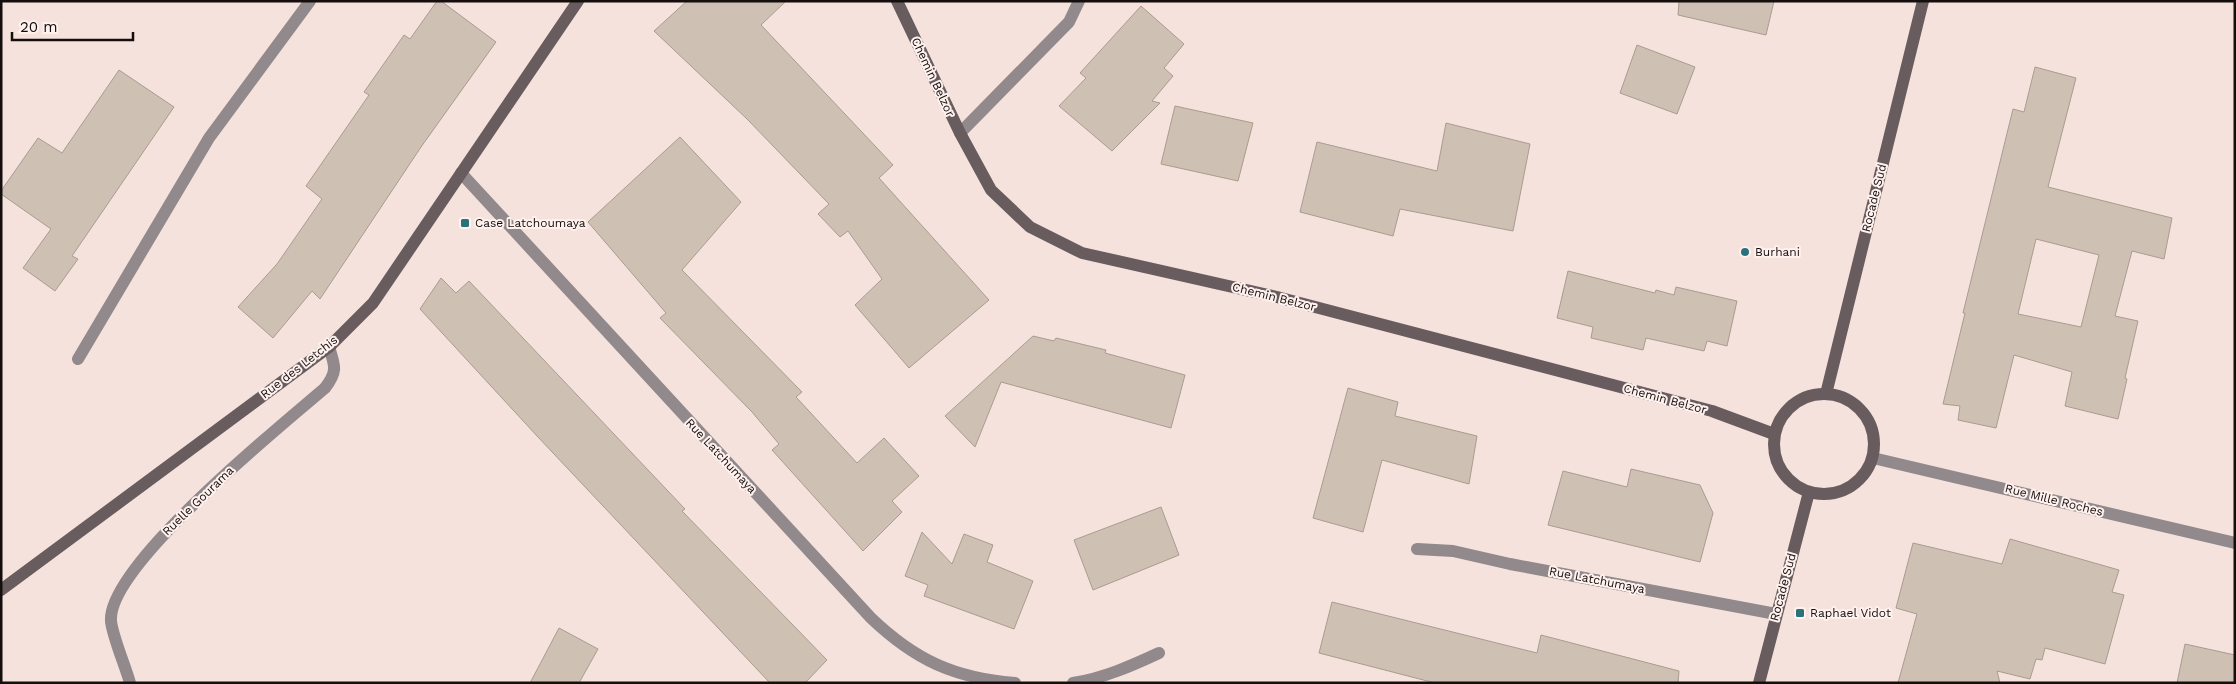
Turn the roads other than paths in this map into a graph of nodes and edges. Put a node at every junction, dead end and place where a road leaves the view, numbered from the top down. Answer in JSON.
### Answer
{"nodes":[{"id":1,"x":310,"y":1,"type":"edge"},
{"id":2,"x":578,"y":1,"type":"edge"},
{"id":3,"x":897,"y":1,"type":"edge"},
{"id":4,"x":1079,"y":1,"type":"edge"},
{"id":5,"x":1923,"y":1,"type":"edge"},
{"id":6,"x":960,"y":133,"type":"junction"},
{"id":7,"x":461,"y":174,"type":"junction"},
{"id":8,"x":329,"y":346,"type":"junction"},
{"id":9,"x":78,"y":359,"type":"dead end"},
{"id":10,"x":1826,"y":394,"type":"junction"},
{"id":11,"x":1774,"y":434,"type":"junction"},
{"id":12,"x":1873,"y":458,"type":"junction"},
{"id":13,"x":1809,"y":492,"type":"junction"},
{"id":14,"x":2235,"y":543,"type":"edge"},
{"id":15,"x":1417,"y":549,"type":"dead end"},
{"id":16,"x":1,"y":590,"type":"edge"},
{"id":17,"x":1776,"y":614,"type":"junction"},
{"id":18,"x":1159,"y":653,"type":"dead end"},
{"id":19,"x":130,"y":683,"type":"edge"},
{"id":20,"x":1015,"y":683,"type":"edge"},
{"id":21,"x":1073,"y":683,"type":"edge"},
{"id":22,"x":1759,"y":683,"type":"edge"}],
"edges":[{"from":1,"to":9,"type":"street"},
{"from":2,"to":7,"type":"street","name":"Rue des Letchis"},
{"from":3,"to":6,"type":"street","name":"Chemin Belzor"},
{"from":4,"to":6,"type":"street"},
{"from":5,"to":10,"type":"street","name":"Rocade Sud"},
{"from":6,"to":11,"type":"street","name":"Chemin Belzor"},
{"from":7,"to":8,"type":"street","name":"Rue des Letchis"},
{"from":7,"to":20,"type":"street","name":"Rue Latchumaya"},
{"from":8,"to":16,"type":"street","name":"Rue des Letchis"},
{"from":8,"to":19,"type":"street","name":"Ruelle Gourama"},
{"from":10,"to":11,"type":"street"},
{"from":10,"to":12,"type":"street"},
{"from":11,"to":13,"type":"street"},
{"from":12,"to":13,"type":"street"},
{"from":12,"to":14,"type":"street","name":"Rue Mille Roches"},
{"from":13,"to":17,"type":"street","name":"Rocade Sud"},
{"from":15,"to":17,"type":"street","name":"Rue Latchumaya"},
{"from":17,"to":22,"type":"street","name":"Rocade Sud"},
{"from":18,"to":21,"type":"street"}]}
